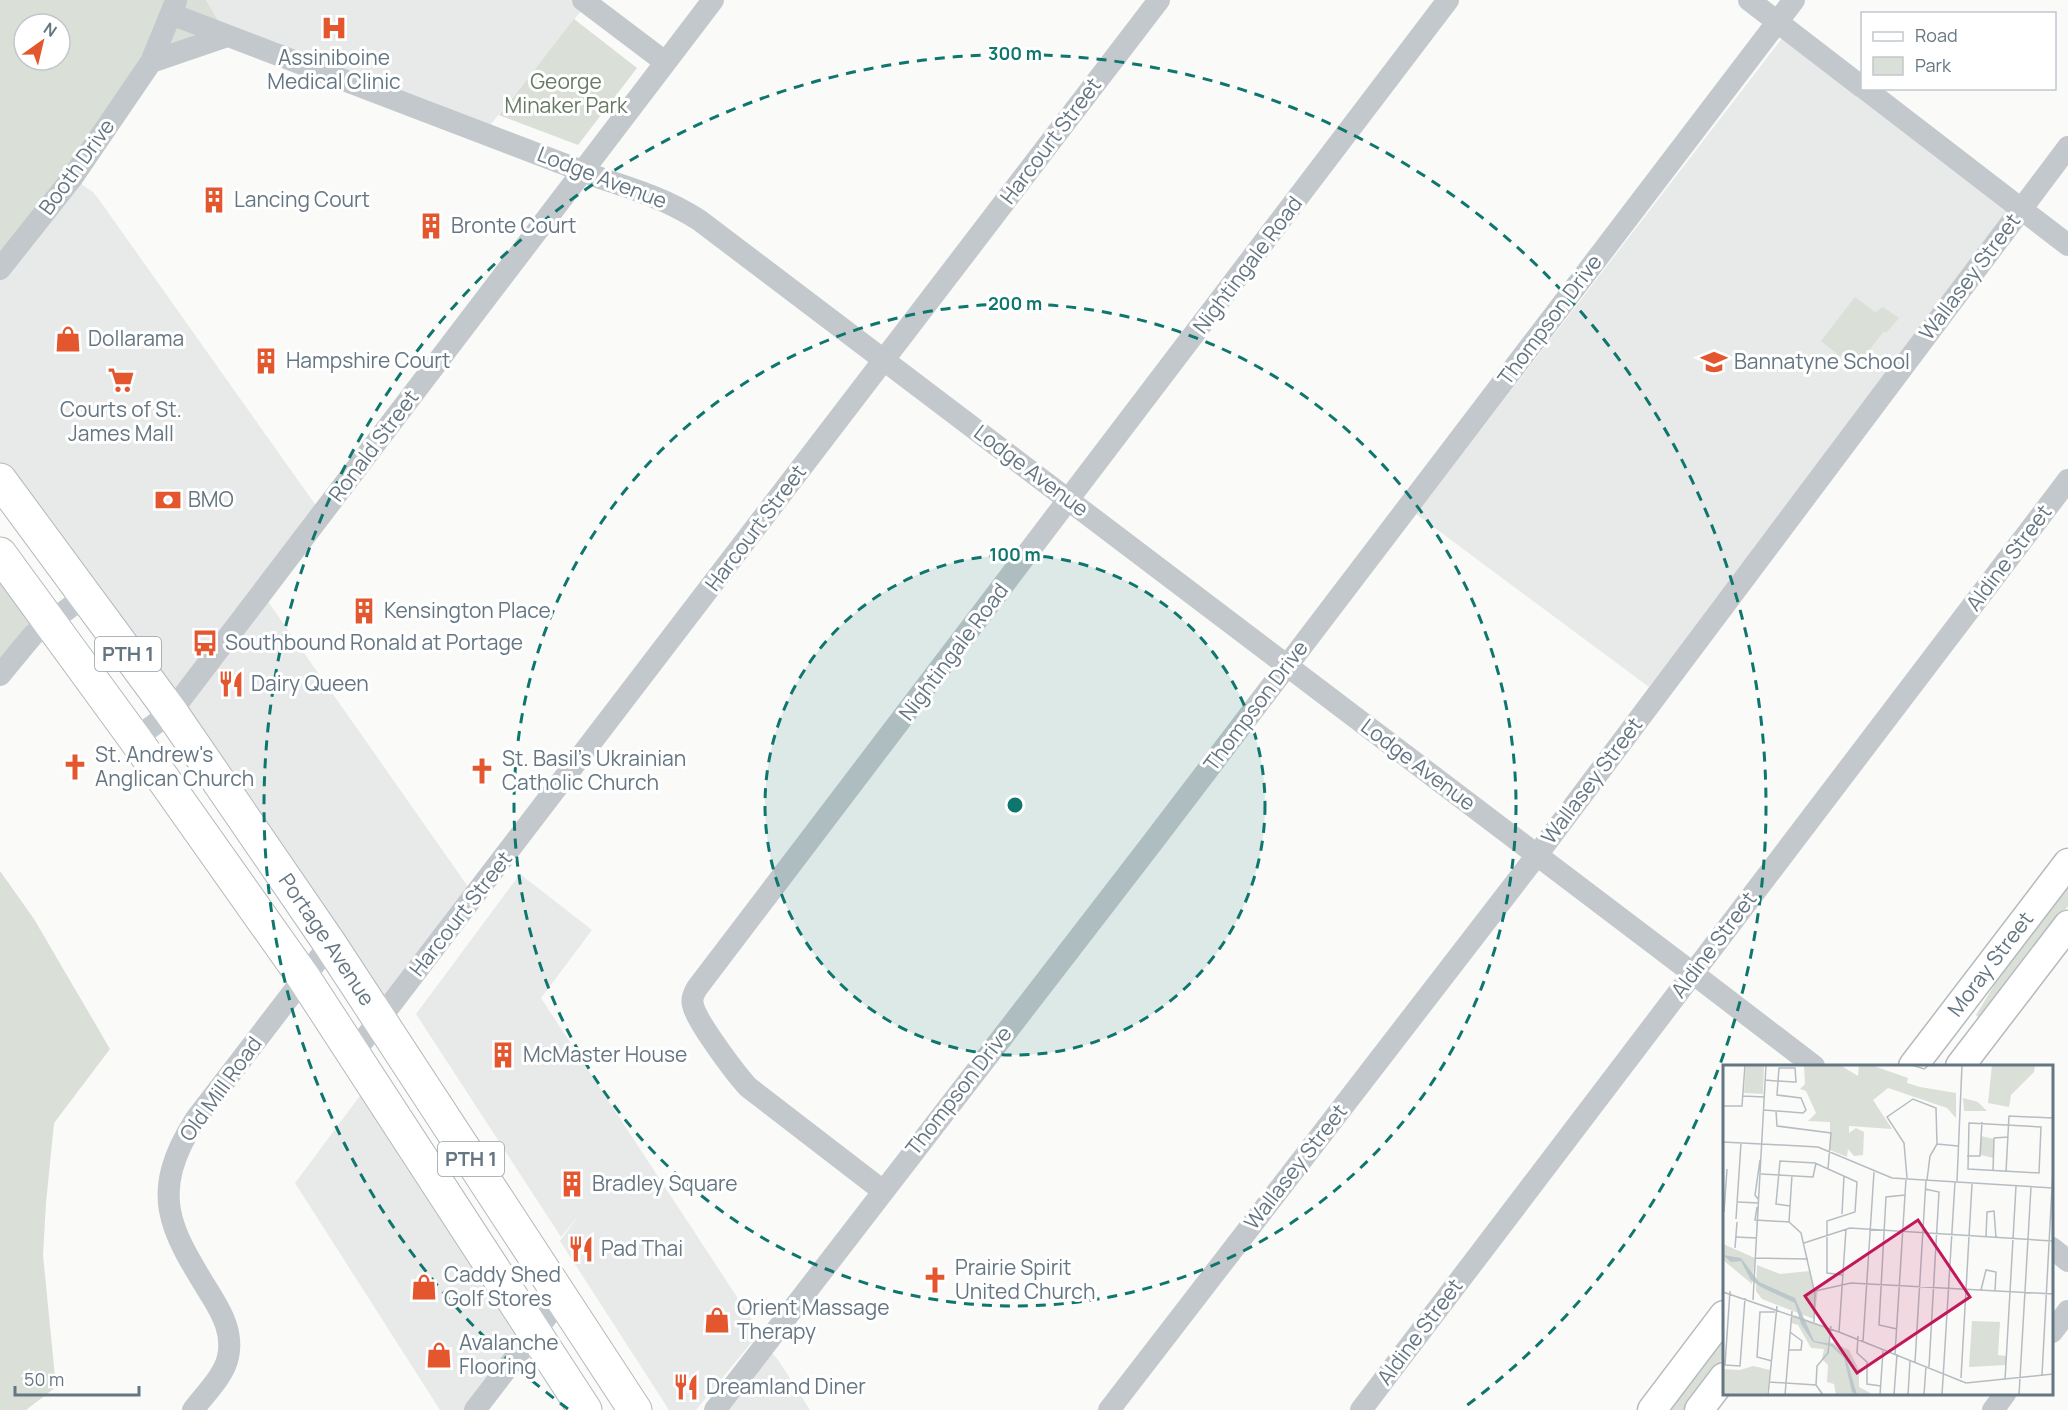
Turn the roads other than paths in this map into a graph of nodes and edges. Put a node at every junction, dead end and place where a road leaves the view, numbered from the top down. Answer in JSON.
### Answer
{"nodes":[{"id":1,"x":583,"y":0,"type":"edge"},
{"id":2,"x":713,"y":0,"type":"edge"},
{"id":3,"x":1159,"y":0,"type":"edge"},
{"id":4,"x":1448,"y":0,"type":"edge"},
{"id":5,"x":1749,"y":0,"type":"edge"},
{"id":6,"x":1794,"y":0,"type":"edge"},
{"id":7,"x":174,"y":7,"type":"edge"},
{"id":8,"x":1777,"y":22,"type":"junction"},
{"id":9,"x":227,"y":36,"type":"junction"},
{"id":10,"x":152,"y":62,"type":"junction"},
{"id":11,"x":665,"y":62,"type":"junction"},
{"id":12,"x":1861,"y":86,"type":"edge"},
{"id":13,"x":1866,"y":90,"type":"edge"},
{"id":14,"x":2068,"y":147,"type":"edge"},
{"id":15,"x":583,"y":171,"type":"junction"},
{"id":16,"x":2021,"y":208,"type":"junction"},
{"id":17,"x":2068,"y":245,"type":"edge"},
{"id":18,"x":0,"y":269,"type":"edge"},
{"id":19,"x":884,"y":360,"type":"junction"},
{"id":20,"x":0,"y":480,"type":"edge"},
{"id":21,"x":2068,"y":480,"type":"edge"},
{"id":22,"x":1069,"y":501,"type":"junction"},
{"id":23,"x":0,"y":554,"type":"edge"},
{"id":24,"x":85,"y":596,"type":"junction"},
{"id":25,"x":50,"y":623,"type":"junction"},
{"id":26,"x":1287,"y":666,"type":"junction"},
{"id":27,"x":0,"y":675,"type":"edge"},
{"id":28,"x":171,"y":712,"type":"junction"},
{"id":29,"x":135,"y":739,"type":"junction"},
{"id":30,"x":1537,"y":855,"type":"junction"},
{"id":31,"x":2068,"y":863,"type":"edge"},
{"id":32,"x":2068,"y":925,"type":"edge"},
{"id":33,"x":330,"y":944,"type":"junction"},
{"id":34,"x":1693,"y":973,"type":"junction"},
{"id":35,"x":304,"y":978,"type":"junction"},
{"id":36,"x":380,"y":1020,"type":"junction"},
{"id":37,"x":353,"y":1054,"type":"junction"},
{"id":38,"x":1813,"y":1065,"type":"edge"},
{"id":39,"x":1914,"y":1065,"type":"edge"},
{"id":40,"x":1961,"y":1065,"type":"edge"},
{"id":41,"x":883,"y":1191,"type":"junction"},
{"id":42,"x":2053,"y":1249,"type":"edge"},
{"id":43,"x":2068,"y":1261,"type":"edge"},
{"id":44,"x":561,"y":1298,"type":"junction"},
{"id":45,"x":2068,"y":1311,"type":"edge"},
{"id":46,"x":1723,"y":1318,"type":"edge"},
{"id":47,"x":2053,"y":1331,"type":"edge"},
{"id":48,"x":534,"y":1332,"type":"junction"},
{"id":49,"x":1723,"y":1380,"type":"edge"},
{"id":50,"x":2004,"y":1395,"type":"edge"},
{"id":51,"x":193,"y":1410,"type":"edge"},
{"id":52,"x":475,"y":1410,"type":"edge"},
{"id":53,"x":585,"y":1410,"type":"edge"},
{"id":54,"x":635,"y":1410,"type":"edge"},
{"id":55,"x":715,"y":1410,"type":"edge"},
{"id":56,"x":1109,"y":1410,"type":"edge"},
{"id":57,"x":1360,"y":1410,"type":"edge"},
{"id":58,"x":1652,"y":1410,"type":"edge"},
{"id":59,"x":1699,"y":1410,"type":"edge"},
{"id":60,"x":1993,"y":1410,"type":"edge"}],
"edges":[{"from":1,"to":11,"type":"street"},
{"from":2,"to":11,"type":"street","name":"Ronald Street"},
{"from":3,"to":19,"type":"street","name":"Harcourt Street"},
{"from":4,"to":22,"type":"street","name":"Nightingale Road"},
{"from":5,"to":8,"type":"street"},
{"from":6,"to":8,"type":"street","name":"Thompson Drive"},
{"from":7,"to":9,"type":"street","name":"Lodge Avenue"},
{"from":7,"to":10,"type":"street","name":"Booth Drive"},
{"from":8,"to":12,"type":"street"},
{"from":8,"to":26,"type":"street","name":"Thompson Drive"},
{"from":9,"to":10,"type":"street"},
{"from":9,"to":15,"type":"street","name":"Lodge Avenue"},
{"from":10,"to":18,"type":"street","name":"Booth Drive"},
{"from":11,"to":15,"type":"street","name":"Ronald Street"},
{"from":13,"to":16,"type":"street"},
{"from":14,"to":16,"type":"street","name":"Wallasey Street"},
{"from":15,"to":19,"type":"street","name":"Lodge Avenue"},
{"from":15,"to":28,"type":"street","name":"Ronald Street"},
{"from":16,"to":17,"type":"street"},
{"from":16,"to":30,"type":"street","name":"Wallasey Street"},
{"from":19,"to":22,"type":"street","name":"Lodge Avenue"},
{"from":19,"to":36,"type":"street","name":"Harcourt Street"},
{"from":20,"to":24,"type":"highway","name":"Portage Avenue","number":"PTH 1"},
{"from":21,"to":34,"type":"street","name":"Aldine Street"},
{"from":22,"to":26,"type":"street","name":"Lodge Avenue"},
{"from":22,"to":41,"type":"street","name":"Nightingale Road"},
{"from":23,"to":25,"type":"highway","name":"Portage Avenue","number":"PTH 1"},
{"from":24,"to":25,"type":"street"},
{"from":24,"to":28,"type":"highway","name":"Portage Avenue","number":"PTH 1"},
{"from":25,"to":27,"type":"street"},
{"from":25,"to":29,"type":"highway","name":"Portage Avenue","number":"PTH 1"},
{"from":26,"to":30,"type":"street","name":"Lodge Avenue"},
{"from":26,"to":41,"type":"street","name":"Thompson Drive"},
{"from":28,"to":29,"type":"street","name":"Ronald Street"},
{"from":28,"to":33,"type":"highway","name":"Portage Avenue","number":"PTH 1"},
{"from":29,"to":35,"type":"highway","name":"Portage Avenue","number":"PTH 1"},
{"from":30,"to":34,"type":"street","name":"Lodge Avenue"},
{"from":30,"to":56,"type":"street","name":"Wallasey Street"},
{"from":31,"to":39,"type":"main road","name":"Moray Street"},
{"from":32,"to":40,"type":"main road","name":"Moray Street"},
{"from":33,"to":35,"type":"street","name":"Old Mill Road"},
{"from":33,"to":36,"type":"highway","name":"Portage Avenue","number":"PTH 1"},
{"from":34,"to":38,"type":"street","name":"Lodge Avenue"},
{"from":34,"to":57,"type":"street","name":"Aldine Street"},
{"from":35,"to":37,"type":"highway","name":"Portage Avenue","number":"PTH 1"},
{"from":35,"to":51,"type":"street","name":"Old Mill Road"},
{"from":36,"to":37,"type":"street","name":"Harcourt Street"},
{"from":36,"to":44,"type":"highway","name":"Portage Avenue","number":"PTH 1"},
{"from":37,"to":48,"type":"highway","name":"Portage Avenue","number":"PTH 1"},
{"from":41,"to":55,"type":"street","name":"Thompson Drive"},
{"from":42,"to":43,"type":"street"},
{"from":44,"to":48,"type":"street"},
{"from":44,"to":54,"type":"highway","name":"Portage Avenue","number":"PTH 1"},
{"from":45,"to":47,"type":"street"},
{"from":46,"to":58,"type":"main road"},
{"from":48,"to":52,"type":"street"},
{"from":48,"to":53,"type":"highway","name":"Portage Avenue","number":"PTH 1"},
{"from":49,"to":59,"type":"main road"},
{"from":50,"to":60,"type":"street"}]}
